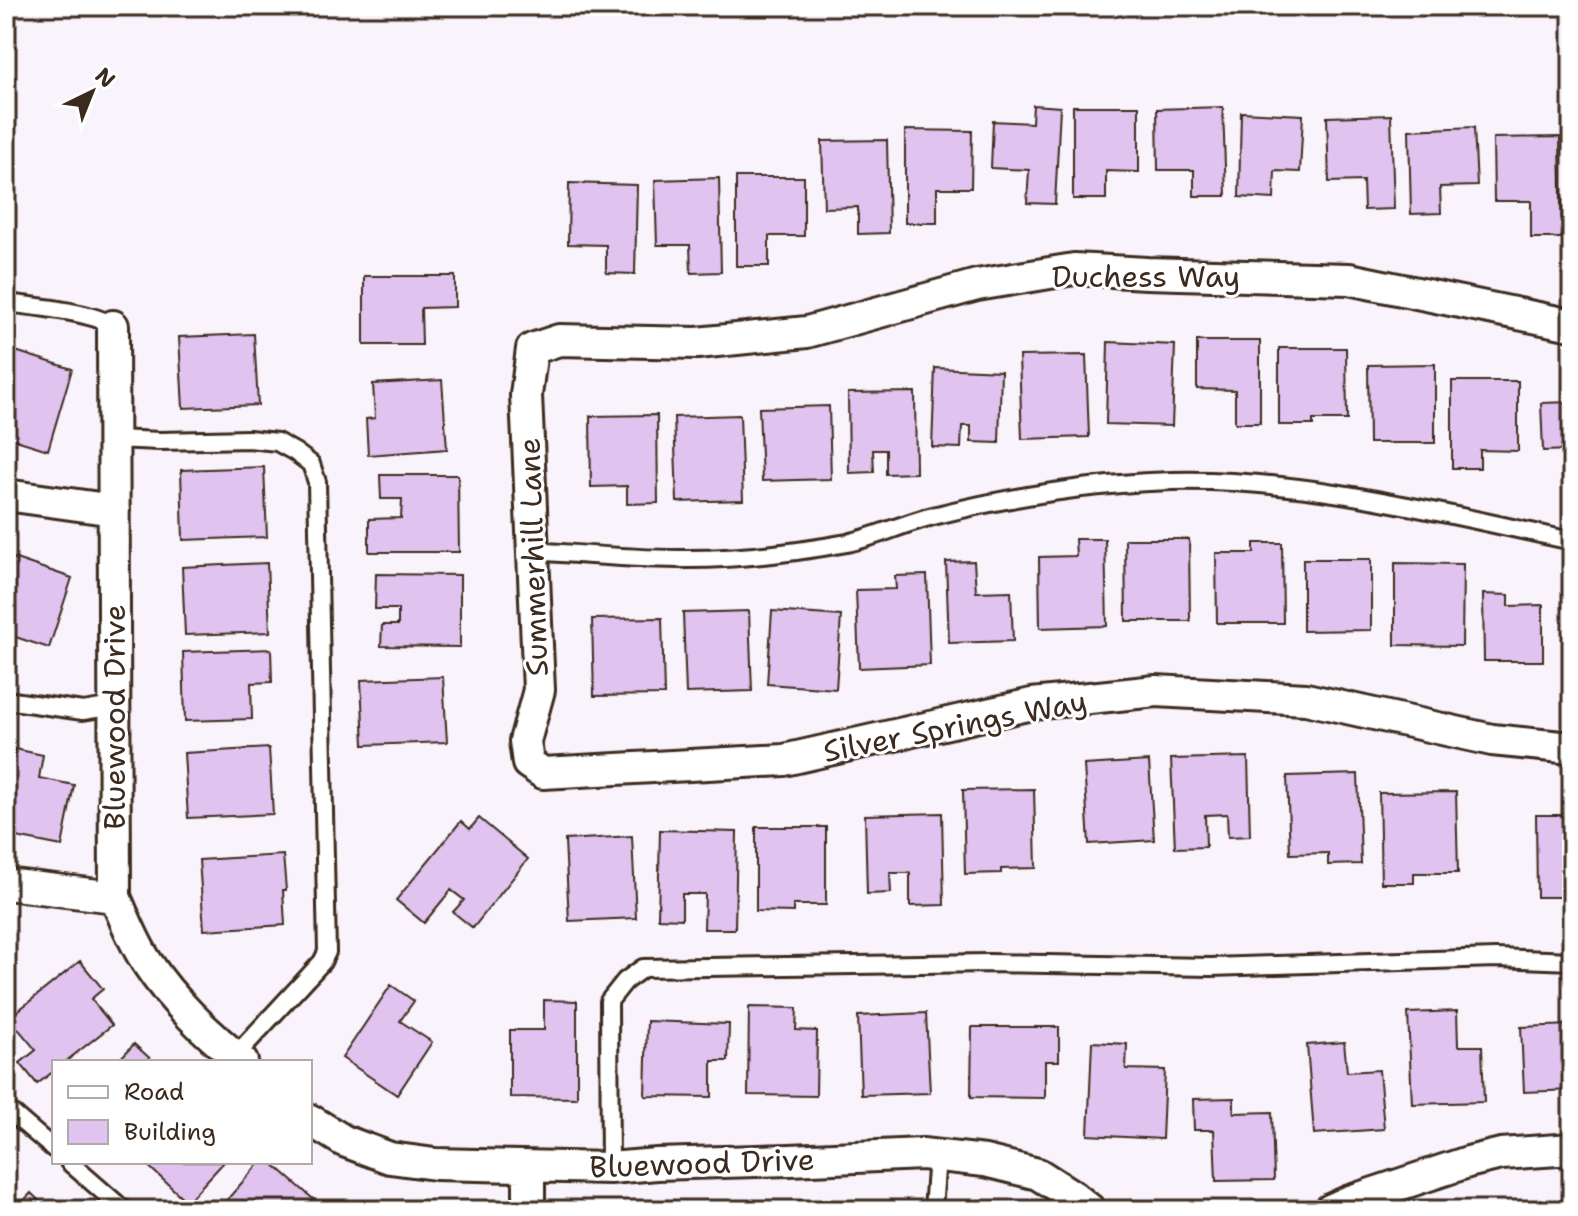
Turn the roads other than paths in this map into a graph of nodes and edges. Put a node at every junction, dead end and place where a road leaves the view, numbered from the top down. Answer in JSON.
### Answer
{"nodes":[{"id":1,"x":6,"y":303,"type":"edge"},
{"id":2,"x":1572,"y":325,"type":"edge"},
{"id":3,"x":113,"y":326,"type":"joint"},
{"id":4,"x":532,"y":349,"type":"joint"},
{"id":5,"x":114,"y":439,"type":"junction"},
{"id":6,"x":6,"y":495,"type":"edge"},
{"id":7,"x":114,"y":510,"type":"junction"},
{"id":8,"x":1572,"y":541,"type":"edge"},
{"id":9,"x":533,"y":551,"type":"junction"},
{"id":10,"x":6,"y":700,"type":"edge"},
{"id":11,"x":114,"y":706,"type":"junction"},
{"id":12,"x":1572,"y":748,"type":"edge"},
{"id":13,"x":528,"y":763,"type":"joint"},
{"id":14,"x":6,"y":884,"type":"edge"},
{"id":15,"x":115,"y":897,"type":"junction"},
{"id":16,"x":1572,"y":961,"type":"edge"},
{"id":17,"x":238,"y":1059,"type":"edge"},
{"id":18,"x":6,"y":1108,"type":"edge"},
{"id":19,"x":312,"y":1121,"type":"edge"},
{"id":20,"x":52,"y":1147,"type":"edge"},
{"id":21,"x":1572,"y":1149,"type":"edge"},
{"id":22,"x":937,"y":1156,"type":"junction"},
{"id":23,"x":71,"y":1164,"type":"edge"},
{"id":24,"x":529,"y":1167,"type":"junction"},
{"id":25,"x":610,"y":1168,"type":"junction"},
{"id":26,"x":124,"y":1210,"type":"edge"},
{"id":27,"x":529,"y":1210,"type":"edge"},
{"id":28,"x":933,"y":1210,"type":"edge"},
{"id":29,"x":1090,"y":1210,"type":"edge"},
{"id":30,"x":1330,"y":1210,"type":"edge"}],
"edges":[{"from":1,"to":3,"type":"lane"},
{"from":2,"to":4,"type":"street","name":"Duchess Way"},
{"from":3,"to":5,"type":"street","name":"Bluewood Drive"},
{"from":4,"to":9,"type":"street","name":"Summerhill Lane"},
{"from":5,"to":7,"type":"street","name":"Bluewood Drive"},
{"from":5,"to":17,"type":"lane"},
{"from":6,"to":7,"type":"street"},
{"from":7,"to":11,"type":"street","name":"Bluewood Drive"},
{"from":8,"to":9,"type":"lane"},
{"from":9,"to":13,"type":"street","name":"Summerhill Lane"},
{"from":10,"to":11,"type":"lane"},
{"from":11,"to":15,"type":"street","name":"Bluewood Drive"},
{"from":12,"to":13,"type":"street","name":"Silver Springs Way"},
{"from":14,"to":15,"type":"street"},
{"from":15,"to":17,"type":"street","name":"Bluewood Drive"},
{"from":16,"to":25,"type":"lane"},
{"from":18,"to":20,"type":"lane"},
{"from":19,"to":24,"type":"street","name":"Bluewood Drive"},
{"from":21,"to":30,"type":"street"},
{"from":22,"to":25,"type":"street","name":"Bluewood Drive"},
{"from":22,"to":28,"type":"lane"},
{"from":22,"to":29,"type":"street","name":"Bluewood Drive"},
{"from":23,"to":26,"type":"lane"},
{"from":24,"to":25,"type":"street","name":"Bluewood Drive"},
{"from":24,"to":27,"type":"street"}]}
